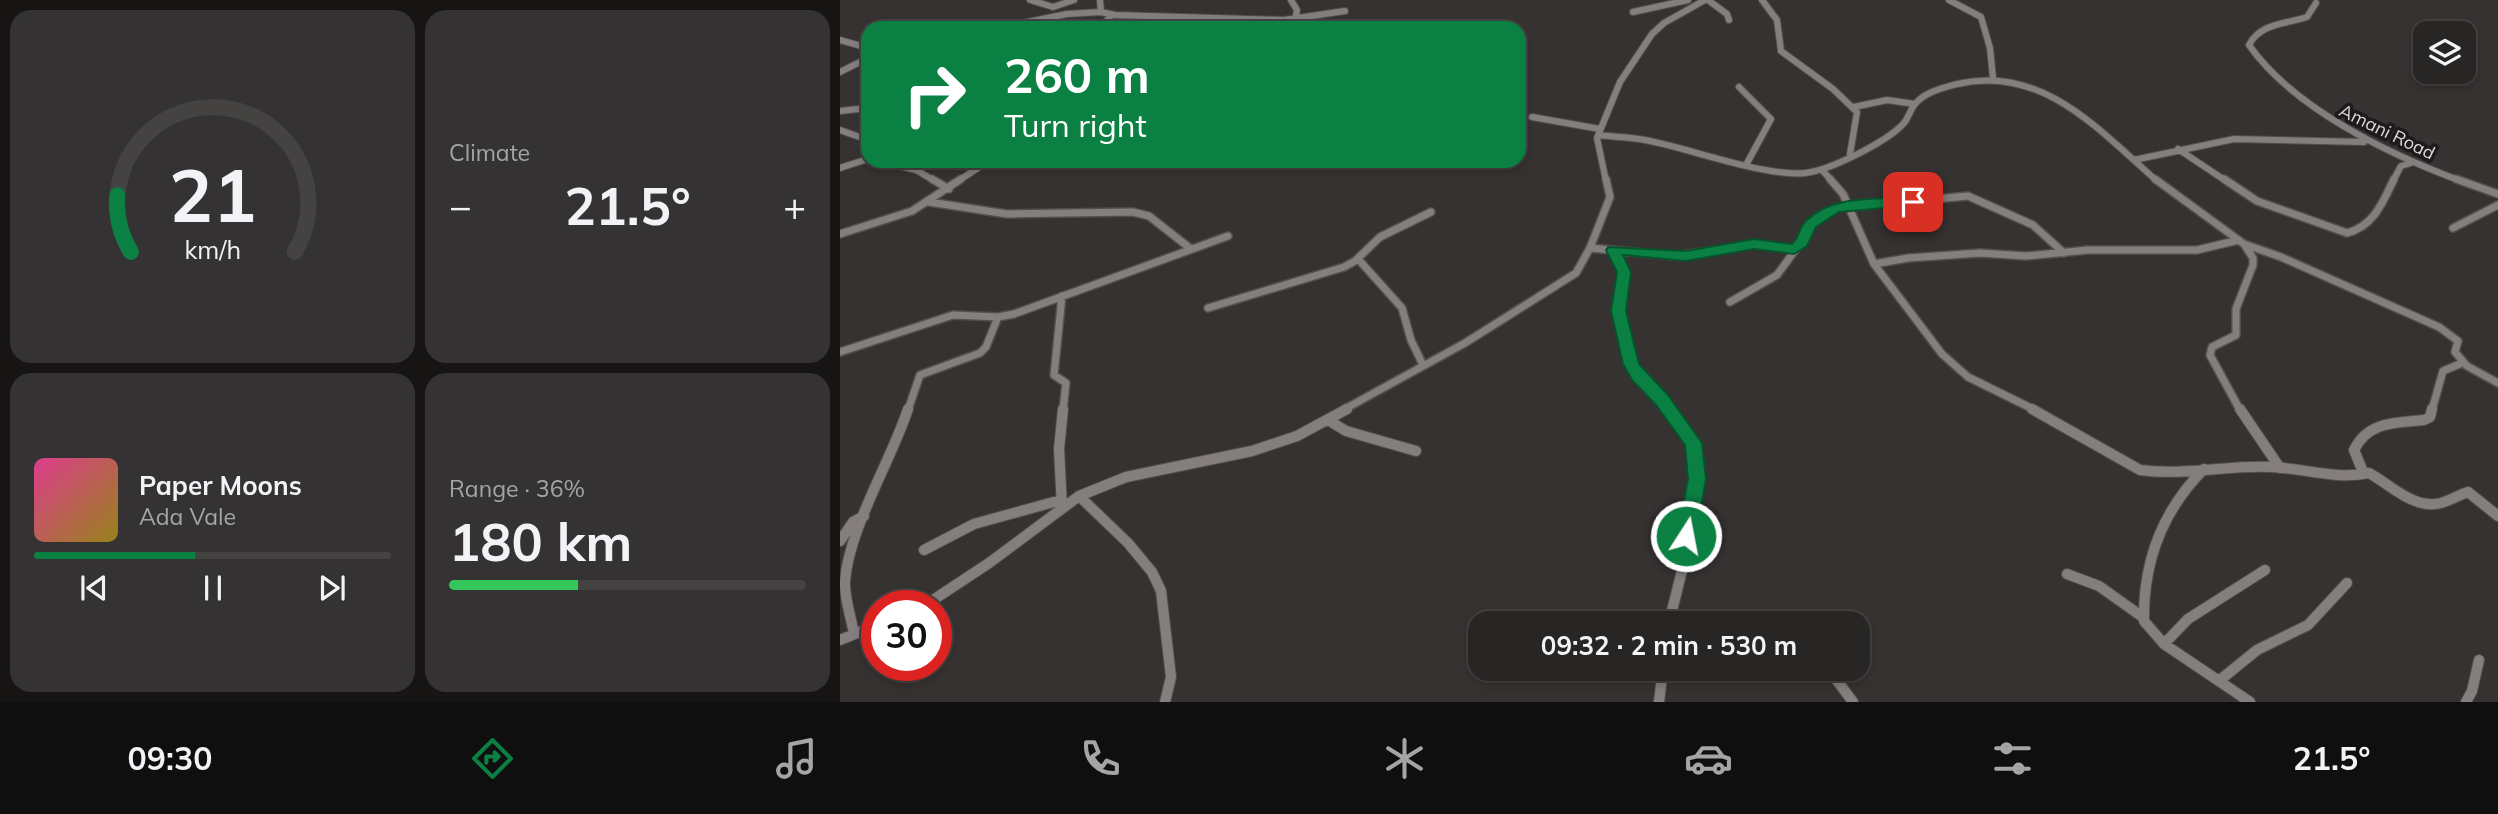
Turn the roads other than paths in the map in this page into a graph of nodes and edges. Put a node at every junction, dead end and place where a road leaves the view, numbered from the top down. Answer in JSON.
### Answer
{"nodes":[{"id":1,"x":1030,"y":0,"type":"edge"},
{"id":2,"x":1074,"y":0,"type":"edge"},
{"id":3,"x":1100,"y":0,"type":"edge"},
{"id":4,"x":1291,"y":0,"type":"edge"},
{"id":5,"x":1688,"y":0,"type":"edge"},
{"id":6,"x":1707,"y":0,"type":"edge"},
{"id":7,"x":1762,"y":0,"type":"edge"},
{"id":8,"x":1949,"y":0,"type":"edge"},
{"id":9,"x":2316,"y":3,"type":"dead end"},
{"id":10,"x":1666,"y":5,"type":"junction"},
{"id":11,"x":1686,"y":10,"type":"junction"},
{"id":12,"x":1345,"y":11,"type":"dead end"},
{"id":13,"x":1101,"y":12,"type":"junction"},
{"id":14,"x":1633,"y":12,"type":"dead end"},
{"id":15,"x":1112,"y":15,"type":"junction"},
{"id":16,"x":1728,"y":20,"type":"dead end"},
{"id":17,"x":1032,"y":21,"type":"edge"},
{"id":18,"x":1106,"y":21,"type":"edge"},
{"id":19,"x":1250,"y":21,"type":"edge"},
{"id":20,"x":1295,"y":21,"type":"joint"},
{"id":21,"x":840,"y":40,"type":"edge"},
{"id":22,"x":861,"y":46,"type":"edge"},
{"id":23,"x":861,"y":62,"type":"edge"},
{"id":24,"x":840,"y":72,"type":"edge"},
{"id":25,"x":1993,"y":78,"type":"junction"},
{"id":26,"x":1739,"y":87,"type":"dead end"},
{"id":27,"x":1915,"y":104,"type":"junction"},
{"id":28,"x":1854,"y":107,"type":"junction"},
{"id":29,"x":861,"y":109,"type":"edge"},
{"id":30,"x":840,"y":111,"type":"edge"},
{"id":31,"x":1532,"y":117,"type":"dead end"},
{"id":32,"x":840,"y":130,"type":"edge"},
{"id":33,"x":1599,"y":132,"type":"junction"},
{"id":34,"x":851,"y":135,"type":"junction"},
{"id":35,"x":861,"y":138,"type":"edge"},
{"id":36,"x":840,"y":140,"type":"edge"},
{"id":37,"x":2370,"y":142,"type":"junction"},
{"id":38,"x":2178,"y":149,"type":"junction"},
{"id":39,"x":1850,"y":154,"type":"junction"},
{"id":40,"x":861,"y":158,"type":"edge"},
{"id":41,"x":858,"y":160,"type":"junction"},
{"id":42,"x":861,"y":160,"type":"edge"},
{"id":43,"x":2134,"y":160,"type":"junction"},
{"id":44,"x":2411,"y":163,"type":"junction"},
{"id":45,"x":1746,"y":165,"type":"junction"},
{"id":46,"x":840,"y":167,"type":"edge"},
{"id":47,"x":908,"y":168,"type":"edge"},
{"id":48,"x":979,"y":168,"type":"edge"},
{"id":49,"x":1822,"y":170,"type":"junction"},
{"id":50,"x":949,"y":189,"type":"junction"},
{"id":51,"x":2498,"y":194,"type":"edge"},
{"id":52,"x":929,"y":202,"type":"junction"},
{"id":53,"x":2498,"y":205,"type":"edge"},
{"id":54,"x":1847,"y":206,"type":"junction"},
{"id":55,"x":1432,"y":212,"type":"dead end"},
{"id":56,"x":2453,"y":228,"type":"dead end"},
{"id":57,"x":840,"y":234,"type":"edge"},
{"id":58,"x":1228,"y":236,"type":"dead end"},
{"id":59,"x":2241,"y":242,"type":"junction"},
{"id":60,"x":1191,"y":248,"type":"junction"},
{"id":61,"x":1591,"y":248,"type":"junction"},
{"id":62,"x":1796,"y":249,"type":"junction"},
{"id":63,"x":1613,"y":250,"type":"junction"},
{"id":64,"x":2064,"y":253,"type":"junction"},
{"id":65,"x":1359,"y":260,"type":"junction"},
{"id":66,"x":1874,"y":264,"type":"junction"},
{"id":67,"x":1062,"y":296,"type":"junction"},
{"id":68,"x":1730,"y":302,"type":"dead end"},
{"id":69,"x":1209,"y":308,"type":"dead end"},
{"id":70,"x":998,"y":317,"type":"junction"},
{"id":71,"x":840,"y":352,"type":"edge"},
{"id":72,"x":2462,"y":363,"type":"junction"},
{"id":73,"x":1423,"y":365,"type":"junction"},
{"id":74,"x":2498,"y":383,"type":"edge"},
{"id":75,"x":1328,"y":420,"type":"junction"},
{"id":76,"x":1416,"y":451,"type":"dead end"},
{"id":77,"x":2280,"y":468,"type":"junction"},
{"id":78,"x":2204,"y":469,"type":"junction"},
{"id":79,"x":2363,"y":472,"type":"junction"},
{"id":80,"x":1079,"y":496,"type":"junction"},
{"id":81,"x":1062,"y":504,"type":"junction"},
{"id":82,"x":866,"y":514,"type":"junction"},
{"id":83,"x":2498,"y":516,"type":"edge"},
{"id":84,"x":840,"y":541,"type":"edge"},
{"id":85,"x":924,"y":550,"type":"dead end"},
{"id":86,"x":2264,"y":570,"type":"dead end"},
{"id":87,"x":2067,"y":574,"type":"dead end"},
{"id":88,"x":2347,"y":583,"type":"dead end"},
{"id":89,"x":948,"y":590,"type":"edge"},
{"id":90,"x":1671,"y":611,"type":"edge"},
{"id":91,"x":2144,"y":618,"type":"junction"},
{"id":92,"x":861,"y":631,"type":"edge"},
{"id":93,"x":854,"y":634,"type":"junction"},
{"id":94,"x":840,"y":640,"type":"edge"},
{"id":95,"x":2164,"y":644,"type":"junction"},
{"id":96,"x":2479,"y":660,"type":"dead end"},
{"id":97,"x":2220,"y":680,"type":"junction"},
{"id":98,"x":1661,"y":681,"type":"edge"},
{"id":99,"x":1837,"y":681,"type":"edge"},
{"id":100,"x":1165,"y":702,"type":"edge"},
{"id":101,"x":1659,"y":702,"type":"edge"},
{"id":102,"x":1853,"y":702,"type":"edge"},
{"id":103,"x":2250,"y":702,"type":"edge"},
{"id":104,"x":2466,"y":702,"type":"edge"}],
"edges":[{"from":1,"to":2,"type":"street"},
{"from":3,"to":13,"type":"street"},
{"from":4,"to":20,"type":"street"},
{"from":5,"to":10,"type":"street"},
{"from":6,"to":11,"type":"street"},
{"from":6,"to":16,"type":"street"},
{"from":7,"to":28,"type":"street"},
{"from":8,"to":25,"type":"street"},
{"from":9,"to":37,"type":"street","name":"Amani Road"},
{"from":10,"to":11,"type":"street"},
{"from":10,"to":14,"type":"street"},
{"from":11,"to":33,"type":"street"},
{"from":12,"to":20,"type":"street"},
{"from":13,"to":15,"type":"street"},
{"from":13,"to":17,"type":"street"},
{"from":15,"to":18,"type":"street"},
{"from":15,"to":19,"type":"street"},
{"from":21,"to":22,"type":"street"},
{"from":23,"to":24,"type":"street"},
{"from":25,"to":27,"type":"street"},
{"from":25,"to":43,"type":"street"},
{"from":26,"to":45,"type":"street"},
{"from":27,"to":28,"type":"street"},
{"from":27,"to":39,"type":"street"},
{"from":28,"to":39,"type":"street"},
{"from":29,"to":30,"type":"street"},
{"from":31,"to":33,"type":"street"},
{"from":32,"to":34,"type":"street"},
{"from":33,"to":45,"type":"street"},
{"from":33,"to":61,"type":"street"},
{"from":34,"to":35,"type":"street"},
{"from":34,"to":36,"type":"street"},
{"from":37,"to":38,"type":"street"},
{"from":37,"to":44,"type":"street","name":"Amani Road"},
{"from":38,"to":43,"type":"street"},
{"from":38,"to":44,"type":"street"},
{"from":39,"to":49,"type":"street"},
{"from":40,"to":41,"type":"street"},
{"from":41,"to":42,"type":"street"},
{"from":41,"to":46,"type":"street"},
{"from":43,"to":59,"type":"street"},
{"from":44,"to":51,"type":"street","name":"Amani Road"},
{"from":45,"to":49,"type":"street"},
{"from":47,"to":50,"type":"street"},
{"from":48,"to":50,"type":"street"},
{"from":49,"to":54,"type":"street"},
{"from":50,"to":52,"type":"street"},
{"from":52,"to":57,"type":"street"},
{"from":52,"to":60,"type":"street"},
{"from":53,"to":56,"type":"street"},
{"from":54,"to":62,"type":"street"},
{"from":54,"to":64,"type":"street"},
{"from":54,"to":66,"type":"street"},
{"from":55,"to":65,"type":"street"},
{"from":58,"to":60,"type":"street"},
{"from":59,"to":64,"type":"street"},
{"from":59,"to":72,"type":"street"},
{"from":59,"to":77,"type":"street"},
{"from":60,"to":67,"type":"street"},
{"from":61,"to":63,"type":"street"},
{"from":61,"to":73,"type":"street"},
{"from":62,"to":63,"type":"street"},
{"from":62,"to":68,"type":"street"},
{"from":63,"to":90,"type":"street"},
{"from":64,"to":66,"type":"street"},
{"from":65,"to":69,"type":"street"},
{"from":65,"to":73,"type":"street"},
{"from":66,"to":78,"type":"street"},
{"from":67,"to":70,"type":"street"},
{"from":67,"to":81,"type":"street"},
{"from":70,"to":71,"type":"street"},
{"from":70,"to":82,"type":"street"},
{"from":72,"to":74,"type":"street"},
{"from":72,"to":79,"type":"street"},
{"from":73,"to":75,"type":"street"},
{"from":75,"to":76,"type":"street"},
{"from":75,"to":80,"type":"street"},
{"from":77,"to":78,"type":"street"},
{"from":77,"to":79,"type":"street"},
{"from":78,"to":91,"type":"street"},
{"from":79,"to":83,"type":"street"},
{"from":80,"to":81,"type":"street"},
{"from":80,"to":100,"type":"street"},
{"from":81,"to":85,"type":"street"},
{"from":81,"to":89,"type":"street"},
{"from":82,"to":84,"type":"street"},
{"from":82,"to":93,"type":"street"},
{"from":86,"to":95,"type":"street"},
{"from":87,"to":91,"type":"street"},
{"from":88,"to":97,"type":"street"},
{"from":91,"to":95,"type":"street"},
{"from":92,"to":93,"type":"street"},
{"from":93,"to":94,"type":"street"},
{"from":95,"to":97,"type":"street"},
{"from":96,"to":104,"type":"street"},
{"from":97,"to":103,"type":"street"},
{"from":98,"to":101,"type":"street"},
{"from":99,"to":102,"type":"street"}]}
